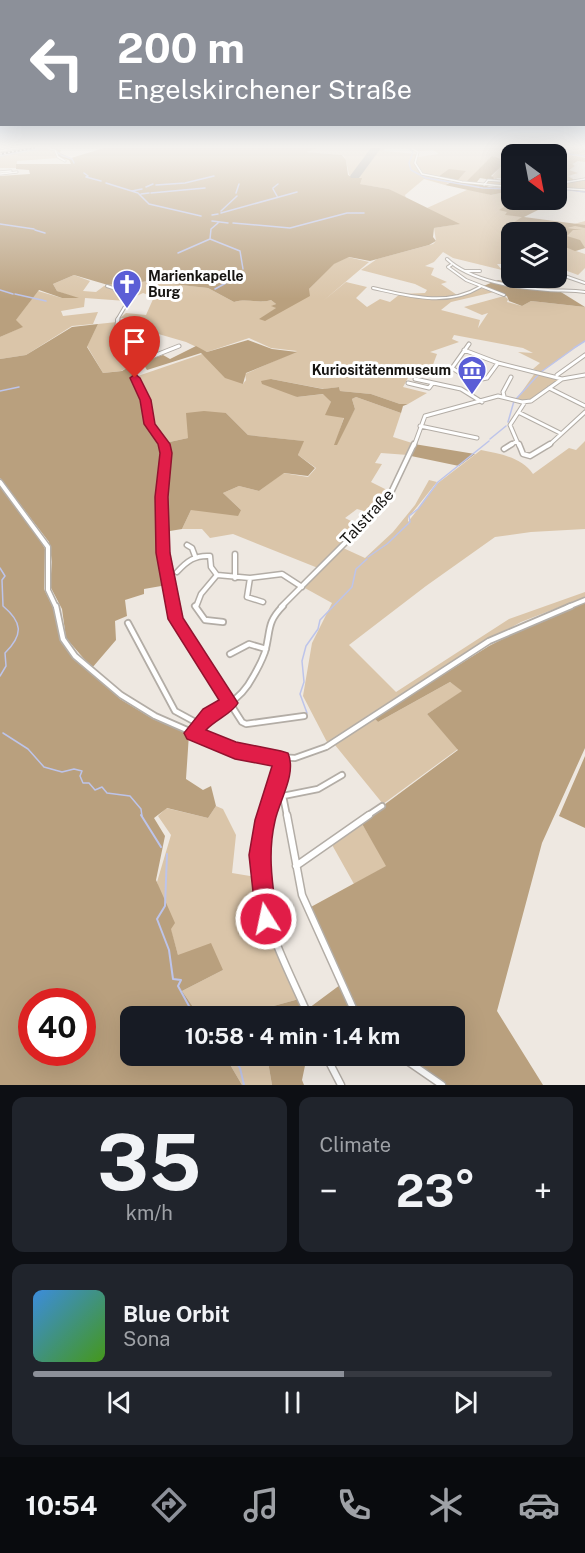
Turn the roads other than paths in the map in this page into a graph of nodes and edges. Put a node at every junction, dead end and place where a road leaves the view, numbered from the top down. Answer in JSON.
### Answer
{"nodes":[{"id":1,"x":447,"y":259,"type":"dead end"},
{"id":2,"x":452,"y":265,"type":"junction"},
{"id":3,"x":480,"y":271,"type":"dead end"},
{"id":4,"x":465,"y":272,"type":"junction"},
{"id":5,"x":567,"y":277,"type":"edge"},
{"id":6,"x":585,"y":283,"type":"edge"},
{"id":7,"x":107,"y":286,"type":"dead end"},
{"id":8,"x":480,"y":287,"type":"junction"},
{"id":9,"x":373,"y":288,"type":"dead end"},
{"id":10,"x":585,"y":292,"type":"edge"},
{"id":11,"x":504,"y":295,"type":"dead end"},
{"id":12,"x":469,"y":344,"type":"dead end"},
{"id":13,"x":179,"y":346,"type":"dead end"},
{"id":14,"x":464,"y":350,"type":"junction"},
{"id":15,"x":585,"y":355,"type":"edge"},
{"id":16,"x":498,"y":363,"type":"junction"},
{"id":17,"x":131,"y":365,"type":"junction"},
{"id":18,"x":556,"y":375,"type":"junction"},
{"id":19,"x":585,"y":375,"type":"edge"},
{"id":20,"x":511,"y":377,"type":"dead end"},
{"id":21,"x":415,"y":379,"type":"dead end"},
{"id":22,"x":562,"y":379,"type":"junction"},
{"id":23,"x":408,"y":383,"type":"dead end"},
{"id":24,"x":432,"y":384,"type":"junction"},
{"id":25,"x":549,"y":388,"type":"junction"},
{"id":26,"x":504,"y":396,"type":"junction"},
{"id":27,"x":482,"y":402,"type":"junction"},
{"id":28,"x":525,"y":402,"type":"junction"},
{"id":29,"x":585,"y":406,"type":"edge"},
{"id":30,"x":585,"y":412,"type":"edge"},
{"id":31,"x":520,"y":413,"type":"junction"},
{"id":32,"x":420,"y":426,"type":"junction"},
{"id":33,"x":560,"y":433,"type":"junction"},
{"id":34,"x":477,"y":438,"type":"dead end"},
{"id":35,"x":517,"y":441,"type":"junction"},
{"id":36,"x":504,"y":449,"type":"dead end"},
{"id":37,"x":0,"y":482,"type":"edge"},
{"id":38,"x":187,"y":545,"type":"dead end"},
{"id":39,"x":235,"y":554,"type":"dead end"},
{"id":40,"x":195,"y":556,"type":"junction"},
{"id":41,"x":177,"y":572,"type":"dead end"},
{"id":42,"x":217,"y":575,"type":"junction"},
{"id":43,"x":235,"y":578,"type":"junction"},
{"id":44,"x":250,"y":578,"type":"junction"},
{"id":45,"x":302,"y":587,"type":"junction"},
{"id":46,"x":585,"y":600,"type":"edge"},
{"id":47,"x":263,"y":602,"type":"dead end"},
{"id":48,"x":223,"y":622,"type":"dead end"},
{"id":49,"x":128,"y":623,"type":"dead end"},
{"id":50,"x":266,"y":649,"type":"junction"},
{"id":51,"x":230,"y":654,"type":"dead end"},
{"id":52,"x":230,"y":703,"type":"junction"},
{"id":53,"x":304,"y":716,"type":"dead end"},
{"id":54,"x":199,"y":724,"type":"junction"},
{"id":55,"x":193,"y":733,"type":"junction"},
{"id":56,"x":281,"y":759,"type":"junction"},
{"id":57,"x":342,"y":775,"type":"dead end"},
{"id":58,"x":275,"y":791,"type":"junction"},
{"id":59,"x":283,"y":796,"type":"junction"},
{"id":60,"x":382,"y":806,"type":"dead end"},
{"id":61,"x":296,"y":866,"type":"junction"},
{"id":62,"x":304,"y":1006,"type":"edge"},
{"id":63,"x":352,"y":1006,"type":"edge"},
{"id":64,"x":331,"y":1066,"type":"edge"},
{"id":65,"x":414,"y":1066,"type":"edge"},
{"id":66,"x":341,"y":1085,"type":"edge"},
{"id":67,"x":442,"y":1085,"type":"edge"}],
"edges":[{"from":1,"to":2,"type":"street"},
{"from":2,"to":4,"type":"street"},
{"from":2,"to":8,"type":"street"},
{"from":3,"to":4,"type":"street"},
{"from":4,"to":10,"type":"street"},
{"from":5,"to":6,"type":"street"},
{"from":7,"to":17,"type":"street"},
{"from":8,"to":9,"type":"street"},
{"from":8,"to":11,"type":"street"},
{"from":12,"to":14,"type":"street"},
{"from":13,"to":17,"type":"street"},
{"from":14,"to":16,"type":"street"},
{"from":14,"to":16,"type":"street"},
{"from":15,"to":18,"type":"street"},
{"from":16,"to":18,"type":"street"},
{"from":17,"to":52,"type":"street"},
{"from":18,"to":22,"type":"street"},
{"from":19,"to":22,"type":"street"},
{"from":20,"to":26,"type":"street"},
{"from":21,"to":24,"type":"street"},
{"from":22,"to":25,"type":"street"},
{"from":23,"to":24,"type":"street"},
{"from":24,"to":27,"type":"street"},
{"from":25,"to":28,"type":"street"},
{"from":25,"to":29,"type":"street"},
{"from":26,"to":27,"type":"street"},
{"from":26,"to":28,"type":"street"},
{"from":27,"to":32,"type":"street"},
{"from":28,"to":31,"type":"street"},
{"from":30,"to":33,"type":"street"},
{"from":31,"to":33,"type":"street"},
{"from":31,"to":35,"type":"street"},
{"from":32,"to":34,"type":"street"},
{"from":32,"to":45,"type":"street","name":"Talstraße"},
{"from":33,"to":35,"type":"street"},
{"from":35,"to":36,"type":"street"},
{"from":37,"to":55,"type":"street"},
{"from":38,"to":40,"type":"street"},
{"from":39,"to":43,"type":"street"},
{"from":40,"to":41,"type":"street"},
{"from":40,"to":42,"type":"street"},
{"from":42,"to":43,"type":"street"},
{"from":42,"to":48,"type":"street"},
{"from":43,"to":44,"type":"street"},
{"from":44,"to":45,"type":"street"},
{"from":44,"to":47,"type":"street"},
{"from":45,"to":50,"type":"street","name":"Talstraße"},
{"from":46,"to":56,"type":"street"},
{"from":49,"to":54,"type":"street"},
{"from":50,"to":51,"type":"street"},
{"from":50,"to":52,"type":"street","name":"Talstraße"},
{"from":52,"to":53,"type":"street"},
{"from":52,"to":54,"type":"street","name":"Talstraße"},
{"from":54,"to":55,"type":"street","name":"Talstraße"},
{"from":55,"to":56,"type":"street"},
{"from":56,"to":58,"type":"street"},
{"from":57,"to":59,"type":"street"},
{"from":58,"to":59,"type":"street"},
{"from":58,"to":62,"type":"street"},
{"from":59,"to":61,"type":"street"},
{"from":60,"to":61,"type":"street"},
{"from":61,"to":63,"type":"street"},
{"from":64,"to":66,"type":"street"},
{"from":65,"to":67,"type":"street"}]}
